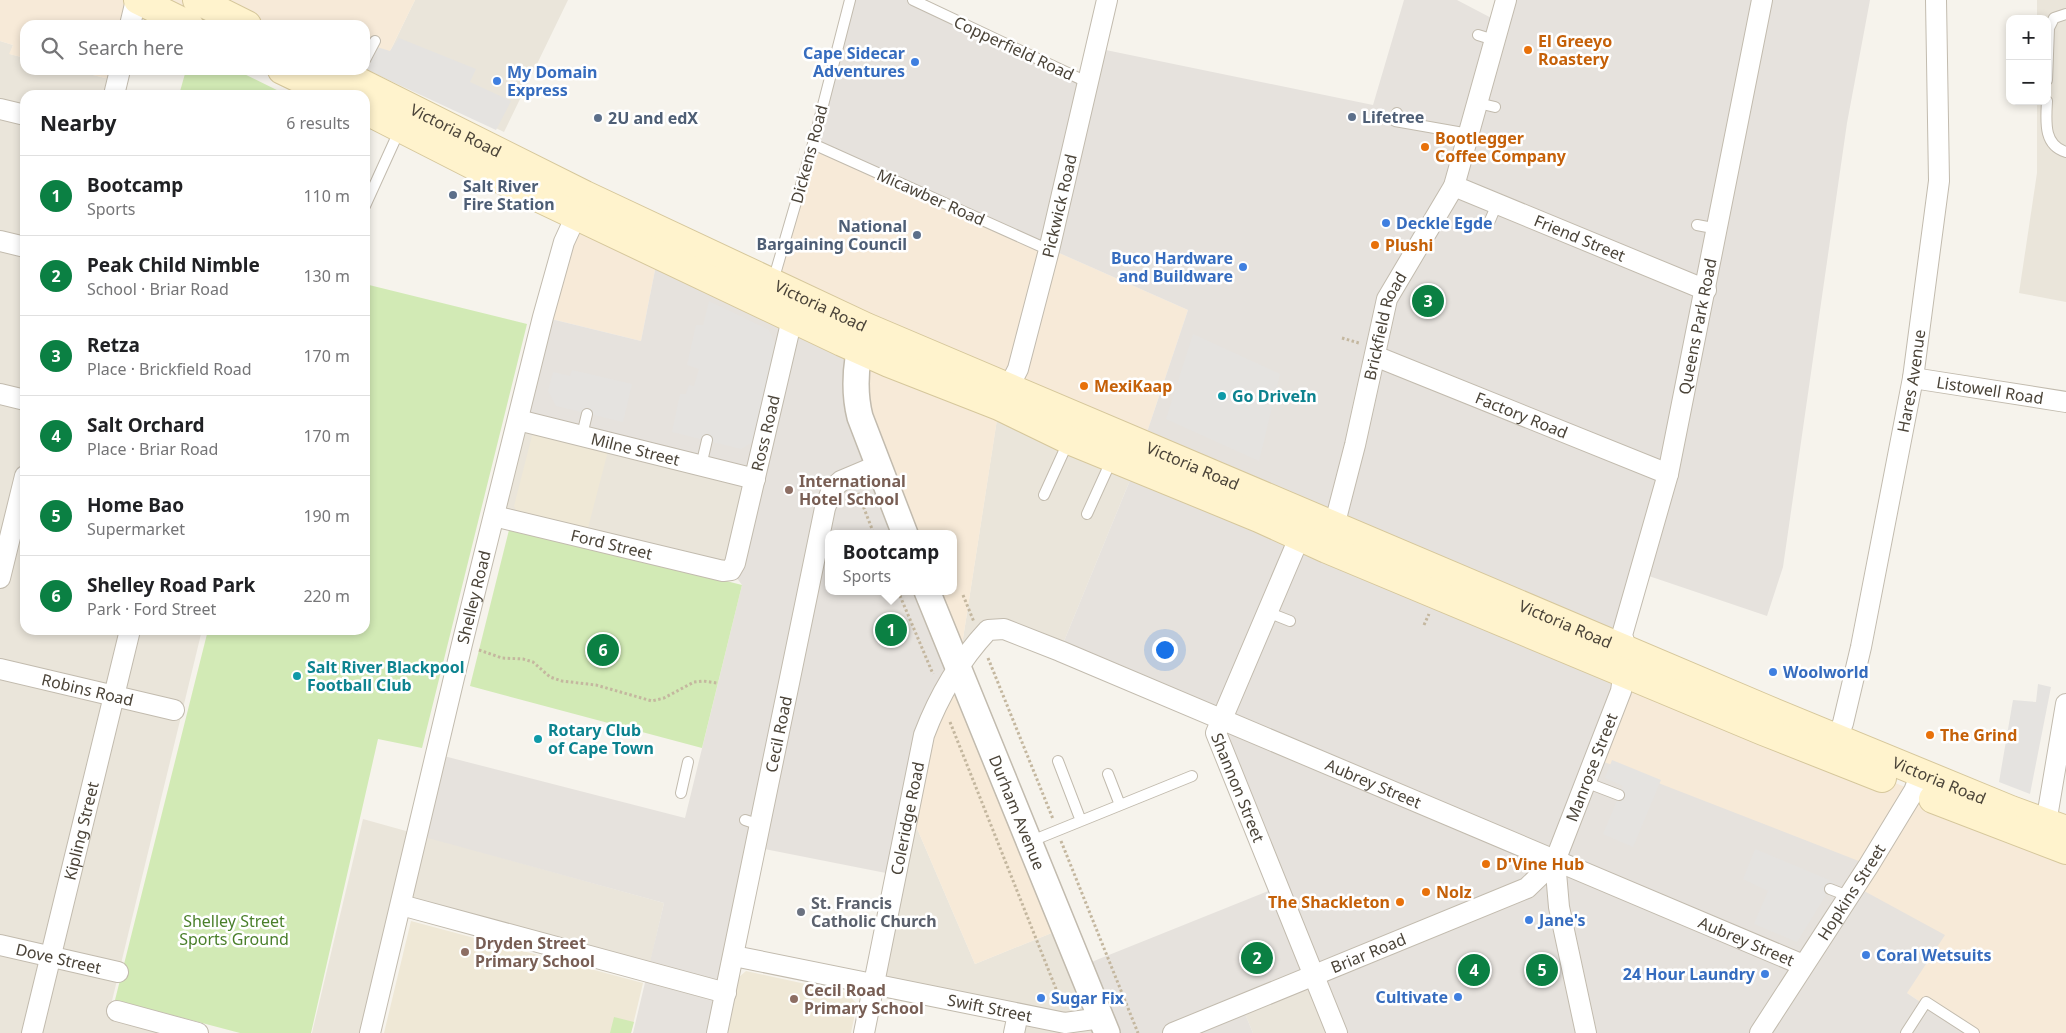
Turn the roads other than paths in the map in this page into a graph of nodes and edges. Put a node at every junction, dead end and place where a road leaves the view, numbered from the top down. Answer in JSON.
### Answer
{"nodes":[{"id":1,"x":137,"y":0,"type":"edge"},
{"id":2,"x":197,"y":0,"type":"edge"},
{"id":3,"x":850,"y":0,"type":"edge"},
{"id":4,"x":913,"y":0,"type":"edge"},
{"id":5,"x":1107,"y":0,"type":"edge"},
{"id":6,"x":1506,"y":0,"type":"edge"},
{"id":7,"x":1762,"y":0,"type":"edge"},
{"id":8,"x":1936,"y":0,"type":"edge"},
{"id":9,"x":2066,"y":14,"type":"edge"},
{"id":10,"x":131,"y":20,"type":"edge"},
{"id":11,"x":179,"y":20,"type":"edge"},
{"id":12,"x":237,"y":20,"type":"edge"},
{"id":13,"x":375,"y":41,"type":"dead end"},
{"id":14,"x":370,"y":48,"type":"edge"},
{"id":15,"x":2048,"y":60,"type":"edge"},
{"id":16,"x":119,"y":75,"type":"edge"},
{"id":17,"x":324,"y":75,"type":"edge"},
{"id":18,"x":349,"y":78,"type":"edge"},
{"id":19,"x":1089,"y":83,"type":"junction"},
{"id":20,"x":115,"y":90,"type":"edge"},
{"id":21,"x":368,"y":90,"type":"edge"},
{"id":22,"x":370,"y":91,"type":"edge"},
{"id":23,"x":2046,"y":105,"type":"edge"},
{"id":24,"x":0,"y":109,"type":"edge"},
{"id":25,"x":370,"y":112,"type":"edge"},
{"id":26,"x":20,"y":114,"type":"edge"},
{"id":27,"x":1397,"y":114,"type":"dead end"},
{"id":28,"x":401,"y":128,"type":"junction"},
{"id":29,"x":435,"y":133,"type":"junction"},
{"id":30,"x":1468,"y":134,"type":"junction"},
{"id":31,"x":813,"y":144,"type":"junction"},
{"id":32,"x":2066,"y":152,"type":"edge"},
{"id":33,"x":1454,"y":186,"type":"junction"},
{"id":34,"x":370,"y":195,"type":"edge"},
{"id":35,"x":1497,"y":204,"type":"junction"},
{"id":36,"x":580,"y":206,"type":"junction"},
{"id":37,"x":1488,"y":225,"type":"dead end"},
{"id":38,"x":1697,"y":225,"type":"dead end"},
{"id":39,"x":1718,"y":229,"type":"junction"},
{"id":40,"x":0,"y":241,"type":"edge"},
{"id":41,"x":20,"y":246,"type":"edge"},
{"id":42,"x":1049,"y":250,"type":"junction"},
{"id":43,"x":1706,"y":290,"type":"junction"},
{"id":44,"x":768,"y":295,"type":"junction"},
{"id":45,"x":795,"y":306,"type":"junction"},
{"id":46,"x":862,"y":338,"type":"junction"},
{"id":47,"x":1375,"y":356,"type":"junction"},
{"id":48,"x":1913,"y":378,"type":"junction"},
{"id":49,"x":0,"y":394,"type":"edge"},
{"id":50,"x":1003,"y":397,"type":"junction"},
{"id":51,"x":20,"y":399,"type":"edge"},
{"id":52,"x":2066,"y":402,"type":"edge"},
{"id":53,"x":587,"y":414,"type":"dead end"},
{"id":54,"x":518,"y":420,"type":"junction"},
{"id":55,"x":582,"y":435,"type":"junction"},
{"id":56,"x":706,"y":440,"type":"dead end"},
{"id":57,"x":1070,"y":440,"type":"junction"},
{"id":58,"x":1112,"y":458,"type":"junction"},
{"id":59,"x":879,"y":465,"type":"junction"},
{"id":60,"x":701,"y":466,"type":"junction"},
{"id":61,"x":1668,"y":474,"type":"junction"},
{"id":62,"x":755,"y":479,"type":"junction"},
{"id":63,"x":1044,"y":495,"type":"dead end"},
{"id":64,"x":20,"y":496,"type":"edge"},
{"id":65,"x":1087,"y":514,"type":"dead end"},
{"id":66,"x":494,"y":516,"type":"junction"},
{"id":67,"x":1304,"y":526,"type":"junction"},
{"id":68,"x":903,"y":530,"type":"edge"},
{"id":69,"x":1331,"y":538,"type":"junction"},
{"id":70,"x":731,"y":570,"type":"joint"},
{"id":71,"x":0,"y":578,"type":"edge"},
{"id":72,"x":929,"y":595,"type":"edge"},
{"id":73,"x":1267,"y":612,"type":"junction"},
{"id":74,"x":1290,"y":621,"type":"dead end"},
{"id":75,"x":129,"y":635,"type":"edge"},
{"id":76,"x":1626,"y":661,"type":"junction"},
{"id":77,"x":0,"y":669,"type":"edge"},
{"id":78,"x":958,"y":671,"type":"junction"},
{"id":79,"x":114,"y":696,"type":"junction"},
{"id":80,"x":2066,"y":704,"type":"edge"},
{"id":81,"x":174,"y":710,"type":"dead end"},
{"id":82,"x":1220,"y":719,"type":"junction"},
{"id":83,"x":1833,"y":748,"type":"junction"},
{"id":84,"x":1058,"y":761,"type":"dead end"},
{"id":85,"x":688,"y":762,"type":"dead end"},
{"id":86,"x":1108,"y":774,"type":"dead end"},
{"id":87,"x":1192,"y":776,"type":"dead end"},
{"id":88,"x":1586,"y":782,"type":"junction"},
{"id":89,"x":1918,"y":782,"type":"junction"},
{"id":90,"x":694,"y":788,"type":"dead end"},
{"id":91,"x":1619,"y":795,"type":"dead end"},
{"id":92,"x":1120,"y":805,"type":"junction"},
{"id":93,"x":1081,"y":821,"type":"junction"},
{"id":94,"x":2055,"y":836,"type":"edge"},
{"id":95,"x":1028,"y":842,"type":"junction"},
{"id":96,"x":1556,"y":861,"type":"junction"},
{"id":97,"x":1830,"y":888,"type":"dead end"},
{"id":98,"x":1848,"y":896,"type":"junction"},
{"id":99,"x":400,"y":905,"type":"junction"},
{"id":100,"x":0,"y":945,"type":"edge"},
{"id":101,"x":734,"y":956,"type":"junction"},
{"id":102,"x":50,"y":957,"type":"junction"},
{"id":103,"x":1803,"y":965,"type":"junction"},
{"id":104,"x":118,"y":972,"type":"dead end"},
{"id":105,"x":1314,"y":976,"type":"junction"},
{"id":106,"x":873,"y":984,"type":"junction"},
{"id":107,"x":726,"y":993,"type":"junction"},
{"id":108,"x":116,"y":1011,"type":"dead end"},
{"id":109,"x":1016,"y":1024,"type":"edge"},
{"id":110,"x":1104,"y":1025,"type":"edge"},
{"id":111,"x":32,"y":1033,"type":"edge"},
{"id":112,"x":198,"y":1033,"type":"edge"},
{"id":113,"x":370,"y":1033,"type":"edge"},
{"id":114,"x":717,"y":1033,"type":"edge"},
{"id":115,"x":864,"y":1033,"type":"edge"},
{"id":116,"x":1173,"y":1033,"type":"edge"},
{"id":117,"x":1337,"y":1033,"type":"edge"},
{"id":118,"x":1586,"y":1033,"type":"edge"},
{"id":119,"x":1760,"y":1033,"type":"edge"},
{"id":120,"x":1906,"y":1033,"type":"edge"},
{"id":121,"x":1974,"y":1033,"type":"edge"}],
"edges":[{"from":1,"to":10,"type":"street"},
{"from":1,"to":11,"type":"main road"},
{"from":2,"to":12,"type":"main road"},
{"from":3,"to":31,"type":"lane","name":"Dickens Road"},
{"from":4,"to":19,"type":"lane","name":"Copperfield Road"},
{"from":5,"to":19,"type":"street","name":"Pickwick Road"},
{"from":6,"to":30,"type":"street","name":"Brickfield Road"},
{"from":7,"to":39,"type":"street","name":"Queens Park Road"},
{"from":8,"to":48,"type":"street","name":"Hares Avenue"},
{"from":9,"to":15,"type":"lane"},
{"from":13,"to":14,"type":"lane"},
{"from":16,"to":20,"type":"street"},
{"from":17,"to":18,"type":"main road","name":"Victoria Road"},
{"from":18,"to":21,"type":"main road","name":"Victoria Road"},
{"from":19,"to":42,"type":"street","name":"Pickwick Road"},
{"from":22,"to":29,"type":"main road","name":"Victoria Road"},
{"from":23,"to":32,"type":"lane"},
{"from":24,"to":26,"type":"street"},
{"from":25,"to":28,"type":"main road","name":"Victoria Road"},
{"from":27,"to":30,"type":"lane"},
{"from":28,"to":29,"type":"main road","name":"Victoria Road"},
{"from":28,"to":34,"type":"lane"},
{"from":29,"to":36,"type":"main road","name":"Victoria Road"},
{"from":30,"to":33,"type":"street","name":"Brickfield Road"},
{"from":31,"to":42,"type":"lane","name":"Micawber Road"},
{"from":31,"to":44,"type":"lane","name":"Dickens Road"},
{"from":33,"to":35,"type":"street","name":"Friend Street"},
{"from":33,"to":47,"type":"street","name":"Brickfield Road"},
{"from":35,"to":37,"type":"lane"},
{"from":35,"to":43,"type":"street","name":"Friend Street"},
{"from":36,"to":44,"type":"main road","name":"Victoria Road"},
{"from":36,"to":54,"type":"street","name":"Shelley Road"},
{"from":38,"to":39,"type":"lane"},
{"from":39,"to":43,"type":"street","name":"Queens Park Road"},
{"from":40,"to":41,"type":"street"},
{"from":42,"to":50,"type":"street","name":"Pickwick Road"},
{"from":43,"to":61,"type":"street","name":"Queens Park Road"},
{"from":44,"to":45,"type":"main road","name":"Victoria Road"},
{"from":45,"to":46,"type":"main road","name":"Victoria Road"},
{"from":45,"to":62,"type":"street","name":"Ross Road"},
{"from":46,"to":50,"type":"main road","name":"Victoria Road"},
{"from":46,"to":59,"type":"street"},
{"from":47,"to":61,"type":"street","name":"Factory Road"},
{"from":47,"to":69,"type":"street","name":"Brickfield Road"},
{"from":48,"to":52,"type":"street","name":"Listowell Road"},
{"from":48,"to":83,"type":"street","name":"Hares Avenue"},
{"from":49,"to":51,"type":"street"},
{"from":50,"to":57,"type":"main road","name":"Victoria Road"},
{"from":50,"to":67,"type":"main road","name":"Victoria Road"},
{"from":53,"to":55,"type":"lane"},
{"from":54,"to":55,"type":"street","name":"Milne Street"},
{"from":54,"to":66,"type":"street","name":"Shelley Road"},
{"from":55,"to":60,"type":"street","name":"Milne Street"},
{"from":56,"to":60,"type":"lane"},
{"from":57,"to":58,"type":"main road","name":"Victoria Road"},
{"from":57,"to":63,"type":"lane"},
{"from":58,"to":65,"type":"lane"},
{"from":58,"to":67,"type":"main road","name":"Victoria Road"},
{"from":59,"to":68,"type":"street"},
{"from":59,"to":101,"type":"street","name":"Cecil Road"},
{"from":60,"to":62,"type":"street","name":"Milne Street"},
{"from":61,"to":76,"type":"street","name":"Queens Park Road"},
{"from":62,"to":70,"type":"street","name":"Ross Road"},
{"from":64,"to":71,"type":"street"},
{"from":66,"to":70,"type":"street","name":"Ford Street"},
{"from":66,"to":99,"type":"street","name":"Shelley Road"},
{"from":67,"to":69,"type":"main road","name":"Victoria Road"},
{"from":67,"to":73,"type":"street","name":"Shannon Street"},
{"from":69,"to":76,"type":"main road","name":"Victoria Road"},
{"from":72,"to":78,"type":"street","name":"Durham Avenue"},
{"from":73,"to":74,"type":"lane"},
{"from":73,"to":82,"type":"street","name":"Shannon Street"},
{"from":75,"to":79,"type":"street","name":"Kipling Street"},
{"from":76,"to":83,"type":"main road","name":"Victoria Road"},
{"from":76,"to":88,"type":"street","name":"Manrose Street"},
{"from":77,"to":79,"type":"street","name":"Robins Road"},
{"from":78,"to":82,"type":"street","name":"Aubrey Street"},
{"from":78,"to":95,"type":"street","name":"Durham Avenue"},
{"from":78,"to":106,"type":"street","name":"Coleridge Road"},
{"from":79,"to":81,"type":"street","name":"Robins Road"},
{"from":79,"to":102,"type":"street","name":"Kipling Street"},
{"from":80,"to":94,"type":"street"},
{"from":82,"to":96,"type":"street","name":"Aubrey Street"},
{"from":82,"to":105,"type":"street","name":"Shannon Street"},
{"from":83,"to":89,"type":"main road","name":"Victoria Road"},
{"from":84,"to":93,"type":"lane"},
{"from":85,"to":90,"type":"lane"},
{"from":86,"to":92,"type":"lane"},
{"from":87,"to":92,"type":"lane"},
{"from":88,"to":91,"type":"lane"},
{"from":88,"to":96,"type":"street","name":"Manrose Street"},
{"from":89,"to":94,"type":"main road","name":"Victoria Road"},
{"from":89,"to":98,"type":"street","name":"Hopkins Street"},
{"from":92,"to":93,"type":"lane"},
{"from":93,"to":95,"type":"lane"},
{"from":95,"to":110,"type":"street","name":"Durham Avenue"},
{"from":96,"to":103,"type":"street","name":"Aubrey Street"},
{"from":96,"to":105,"type":"street","name":"Briar Road"},
{"from":96,"to":118,"type":"street"},
{"from":97,"to":98,"type":"lane"},
{"from":98,"to":103,"type":"street","name":"Hopkins Street"},
{"from":99,"to":107,"type":"street"},
{"from":99,"to":113,"type":"street","name":"Shelley Road"},
{"from":100,"to":102,"type":"street","name":"Dove Street"},
{"from":101,"to":106,"type":"street","name":"Swift Street"},
{"from":101,"to":107,"type":"street","name":"Cecil Road"},
{"from":102,"to":104,"type":"street","name":"Dove Street"},
{"from":102,"to":111,"type":"street","name":"Kipling Street"},
{"from":103,"to":119,"type":"street","name":"Hopkins Street"},
{"from":105,"to":116,"type":"street","name":"Briar Road"},
{"from":105,"to":117,"type":"street","name":"Shannon Street"},
{"from":106,"to":109,"type":"street","name":"Swift Street"},
{"from":106,"to":115,"type":"street","name":"Coleridge Road"},
{"from":107,"to":114,"type":"street","name":"Cecil Road"},
{"from":108,"to":112,"type":"street"},
{"from":109,"to":110,"type":"street","name":"Swift Street"},
{"from":120,"to":121,"type":"lane"}]}
